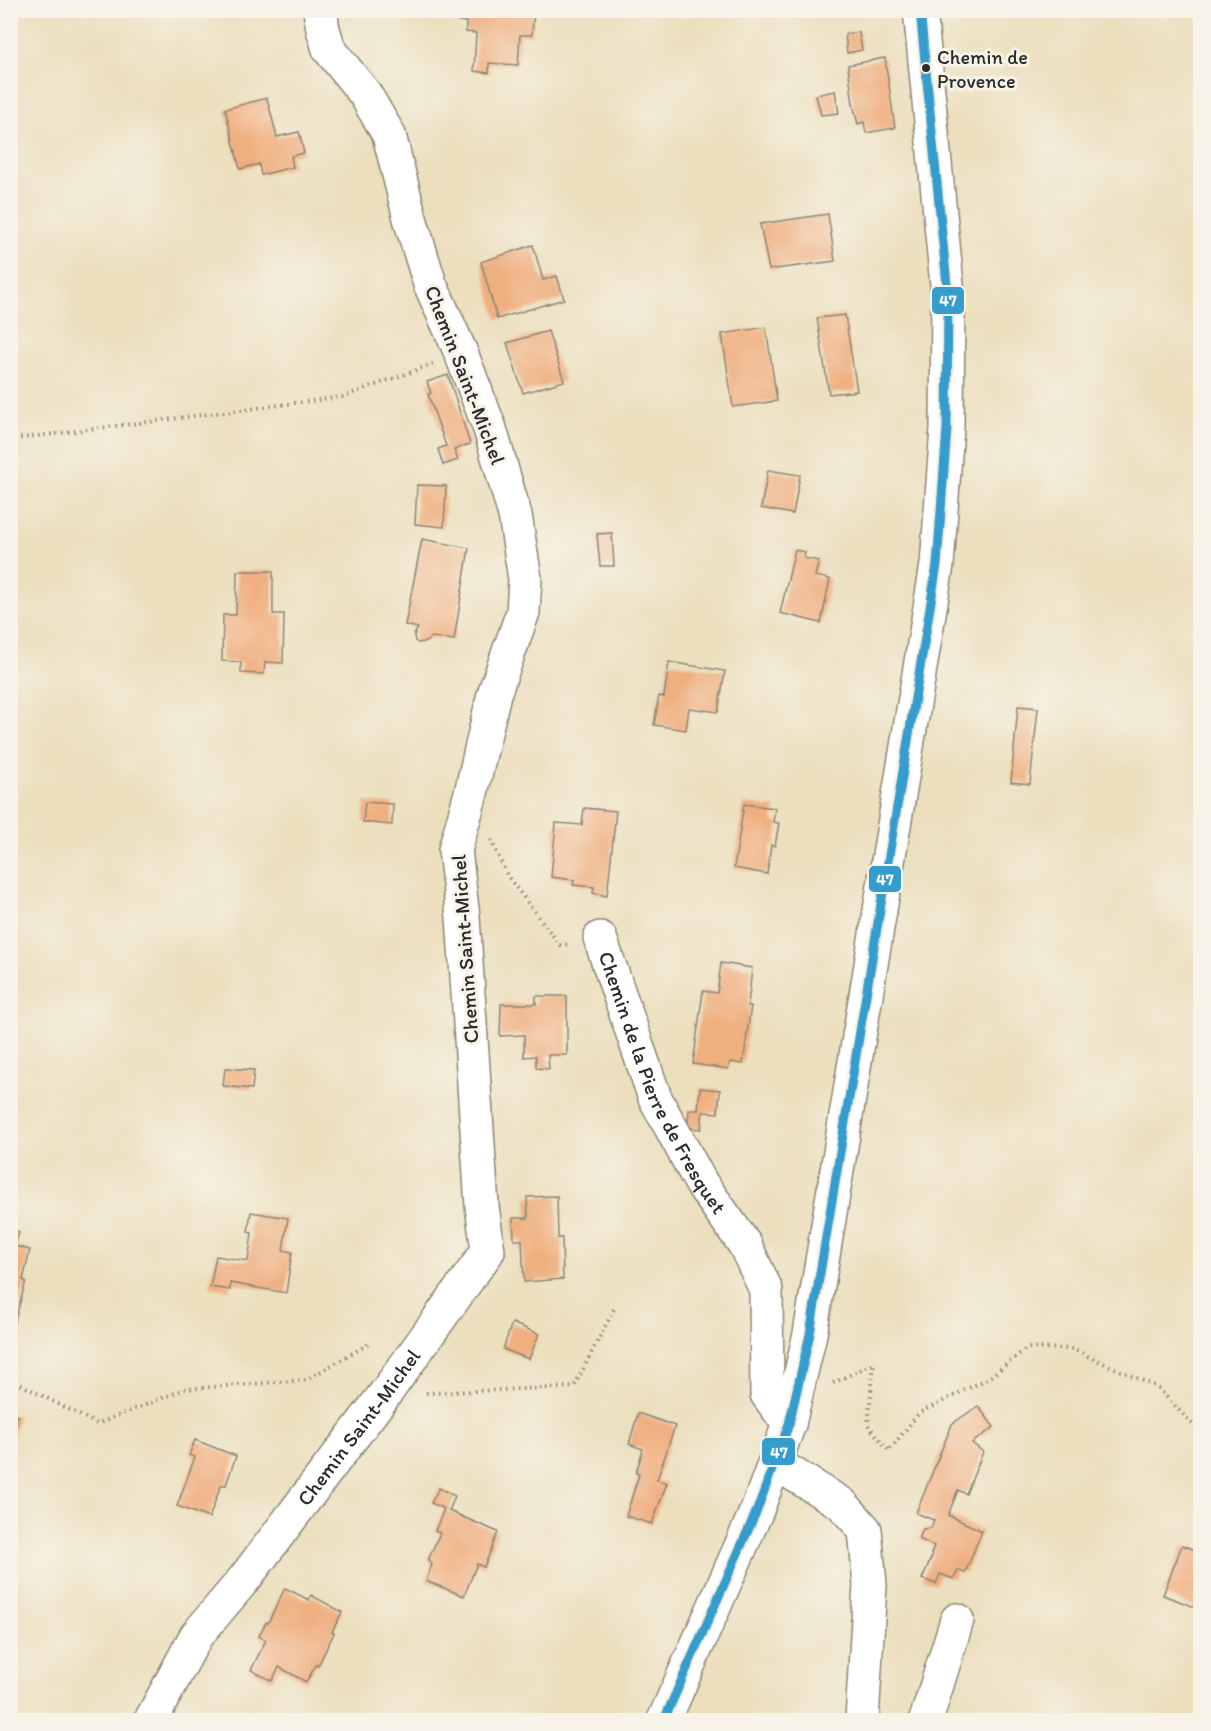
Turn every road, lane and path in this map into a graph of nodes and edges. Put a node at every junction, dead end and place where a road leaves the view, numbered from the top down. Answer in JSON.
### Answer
{"nodes":[{"id":1,"x":320,"y":10,"type":"edge"},
{"id":2,"x":920,"y":10,"type":"edge"},
{"id":3,"x":462,"y":353,"type":"junction"},
{"id":4,"x":10,"y":443,"type":"edge"},
{"id":5,"x":471,"y":794,"type":"junction"},
{"id":6,"x":600,"y":938,"type":"joint"},
{"id":7,"x":614,"y":1309,"type":"dead end"},
{"id":8,"x":370,"y":1343,"type":"dead end"},
{"id":9,"x":10,"y":1379,"type":"edge"},
{"id":10,"x":828,"y":1386,"type":"dead end"},
{"id":11,"x":385,"y":1395,"type":"junction"},
{"id":12,"x":789,"y":1424,"type":"junction"},
{"id":13,"x":1200,"y":1432,"type":"edge"},
{"id":14,"x":775,"y":1463,"type":"junction"},
{"id":15,"x":957,"y":1620,"type":"dead end"},
{"id":16,"x":151,"y":1720,"type":"edge"},
{"id":17,"x":664,"y":1720,"type":"edge"},
{"id":18,"x":862,"y":1720,"type":"edge"},
{"id":19,"x":926,"y":1720,"type":"edge"}],
"edges":[{"from":1,"to":3,"type":"street","name":"Chemin Saint-Michel"},
{"from":2,"to":12,"type":"street"},
{"from":3,"to":4,"type":"path"},
{"from":3,"to":5,"type":"street","name":"Chemin Saint-Michel"},
{"from":5,"to":6,"type":"path","name":"Chemin de la Pierre de Fresquet"},
{"from":5,"to":11,"type":"street","name":"Chemin Saint-Michel"},
{"from":6,"to":12,"type":"street","name":"Chemin de la Pierre de Fresquet"},
{"from":7,"to":11,"type":"path"},
{"from":8,"to":9,"type":"path"},
{"from":10,"to":13,"type":"path"},
{"from":11,"to":16,"type":"street","name":"Chemin Saint-Michel"},
{"from":12,"to":14,"type":"street"},
{"from":14,"to":17,"type":"street"},
{"from":14,"to":18,"type":"street"},
{"from":15,"to":19,"type":"street"}]}
